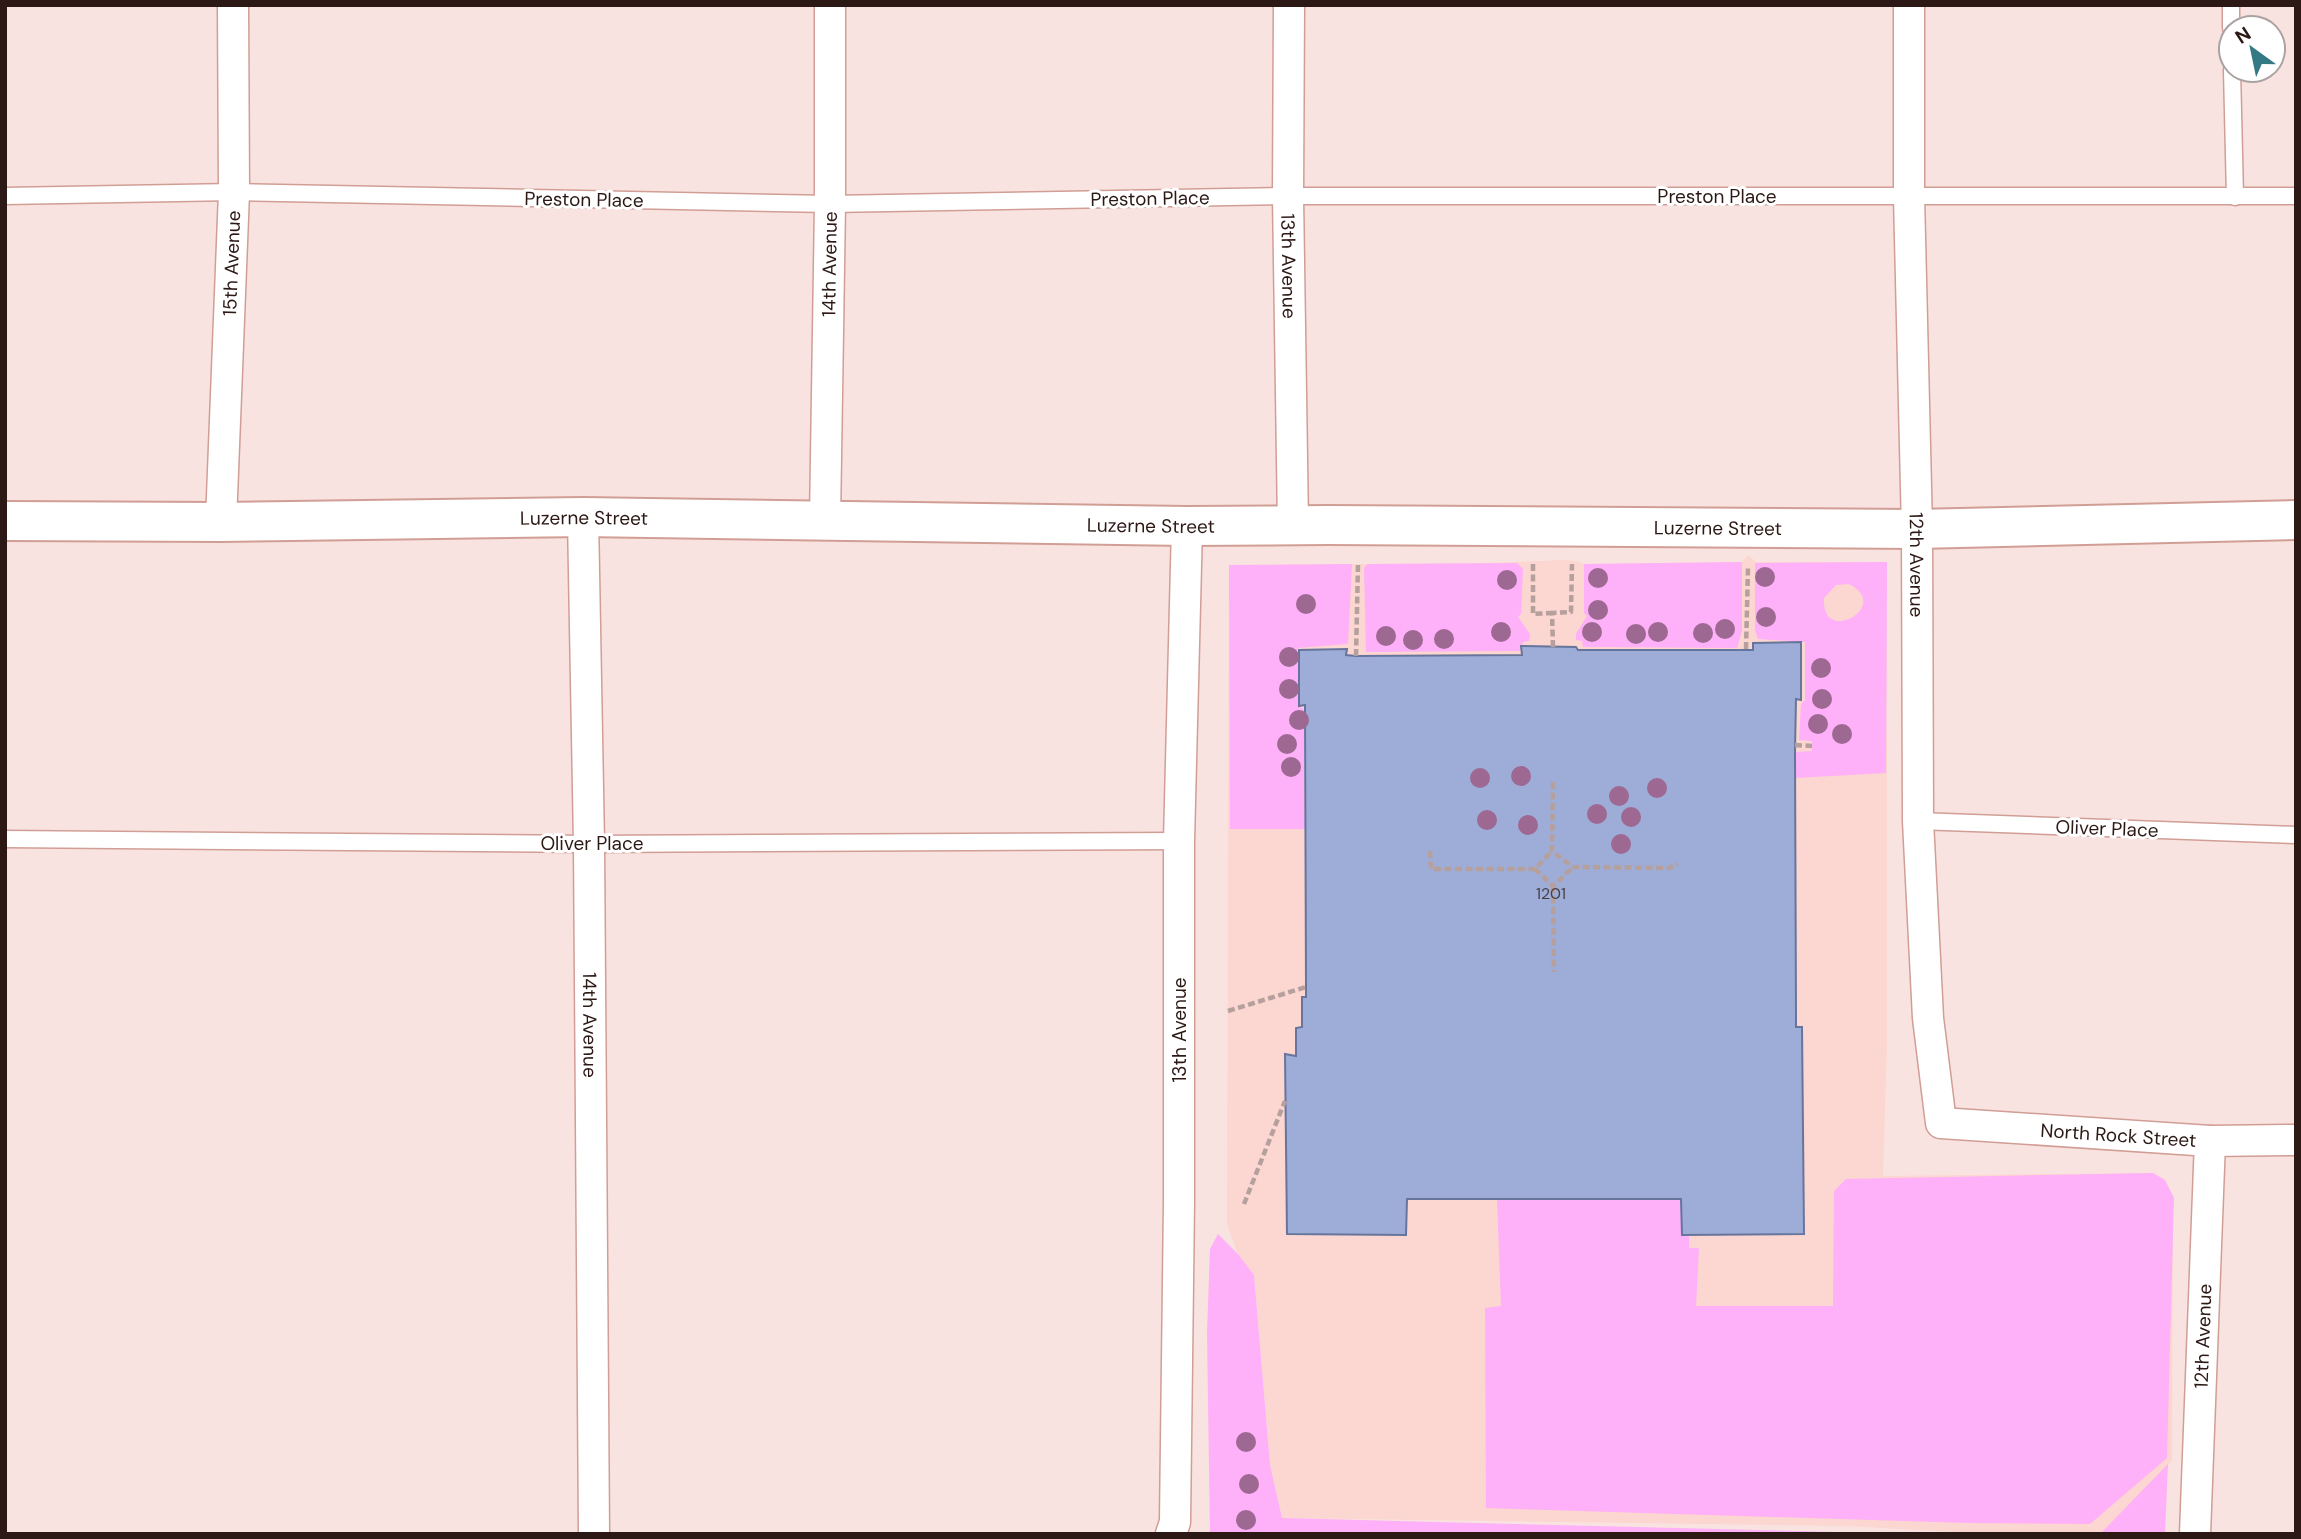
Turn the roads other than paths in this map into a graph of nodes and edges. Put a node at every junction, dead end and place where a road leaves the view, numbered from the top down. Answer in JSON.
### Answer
{"nodes":[{"id":1,"x":233,"y":5,"type":"edge"},
{"id":2,"x":830,"y":5,"type":"edge"},
{"id":3,"x":1289,"y":5,"type":"edge"},
{"id":4,"x":1909,"y":5,"type":"edge"},
{"id":5,"x":2232,"y":84,"type":"edge"},
{"id":6,"x":234,"y":192,"type":"junction"},
{"id":7,"x":5,"y":196,"type":"edge"},
{"id":8,"x":1288,"y":196,"type":"junction"},
{"id":9,"x":1909,"y":196,"type":"junction"},
{"id":10,"x":2296,"y":196,"type":"edge"},
{"id":11,"x":2235,"y":197,"type":"junction"},
{"id":12,"x":830,"y":204,"type":"junction"},
{"id":13,"x":583,"y":517,"type":"junction"},
{"id":14,"x":2296,"y":520,"type":"edge"},
{"id":15,"x":5,"y":521,"type":"edge"},
{"id":16,"x":825,"y":521,"type":"junction"},
{"id":17,"x":221,"y":522,"type":"junction"},
{"id":18,"x":1293,"y":524,"type":"junction"},
{"id":19,"x":1187,"y":526,"type":"junction"},
{"id":20,"x":1917,"y":529,"type":"junction"},
{"id":21,"x":1917,"y":821,"type":"junction"},
{"id":22,"x":2296,"y":835,"type":"edge"},
{"id":23,"x":5,"y":839,"type":"edge"},
{"id":24,"x":1179,"y":841,"type":"junction"},
{"id":25,"x":589,"y":844,"type":"junction"},
{"id":26,"x":1941,"y":1124,"type":"joint"},
{"id":27,"x":2296,"y":1140,"type":"edge"},
{"id":28,"x":2210,"y":1141,"type":"junction"},
{"id":29,"x":594,"y":1534,"type":"edge"},
{"id":30,"x":1171,"y":1534,"type":"edge"},
{"id":31,"x":2195,"y":1534,"type":"edge"}],
"edges":[{"from":1,"to":6,"type":"street","name":"15th Avenue"},
{"from":2,"to":12,"type":"street","name":"14th Avenue"},
{"from":3,"to":8,"type":"street","name":"13th Avenue"},
{"from":4,"to":9,"type":"street","name":"12th Avenue"},
{"from":5,"to":11,"type":"lane"},
{"from":6,"to":7,"type":"lane","name":"Preston Place"},
{"from":6,"to":12,"type":"lane","name":"Preston Place"},
{"from":6,"to":17,"type":"street","name":"15th Avenue"},
{"from":8,"to":9,"type":"lane","name":"Preston Place"},
{"from":8,"to":12,"type":"lane","name":"Preston Place"},
{"from":8,"to":18,"type":"street","name":"13th Avenue"},
{"from":9,"to":11,"type":"lane","name":"Preston Place"},
{"from":9,"to":20,"type":"street","name":"12th Avenue"},
{"from":10,"to":11,"type":"lane","name":"Preston Place"},
{"from":12,"to":16,"type":"street","name":"14th Avenue"},
{"from":13,"to":16,"type":"street","name":"Luzerne Street"},
{"from":13,"to":17,"type":"street","name":"Luzerne Street"},
{"from":13,"to":25,"type":"street","name":"14th Avenue"},
{"from":14,"to":20,"type":"street","name":"Luzerne Street"},
{"from":15,"to":17,"type":"street","name":"Luzerne Street"},
{"from":16,"to":19,"type":"street","name":"Luzerne Street"},
{"from":18,"to":19,"type":"street","name":"Luzerne Street"},
{"from":18,"to":20,"type":"street","name":"Luzerne Street"},
{"from":19,"to":24,"type":"street","name":"13th Avenue"},
{"from":20,"to":21,"type":"street","name":"12th Avenue"},
{"from":21,"to":22,"type":"lane","name":"Oliver Place"},
{"from":21,"to":26,"type":"street","name":"12th Avenue"},
{"from":23,"to":25,"type":"lane","name":"Oliver Place"},
{"from":24,"to":25,"type":"lane","name":"Oliver Place"},
{"from":24,"to":30,"type":"street","name":"13th Avenue"},
{"from":25,"to":29,"type":"street","name":"14th Avenue"},
{"from":26,"to":28,"type":"street","name":"North Rock Street"},
{"from":27,"to":28,"type":"street","name":"North Rock Street"},
{"from":28,"to":31,"type":"street","name":"12th Avenue"}]}
